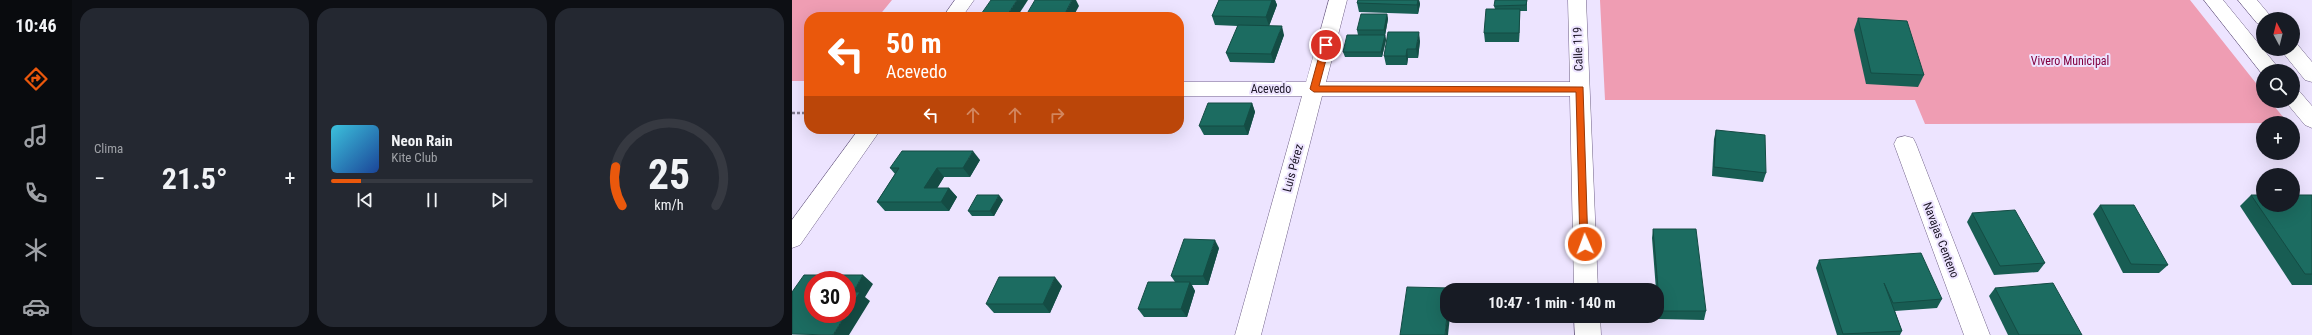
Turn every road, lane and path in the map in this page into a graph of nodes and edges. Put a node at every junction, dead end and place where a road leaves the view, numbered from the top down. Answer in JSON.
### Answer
{"nodes":[{"id":1,"x":965,"y":0,"type":"edge"},
{"id":2,"x":1338,"y":0,"type":"edge"},
{"id":3,"x":1577,"y":0,"type":"edge"},
{"id":4,"x":2213,"y":0,"type":"edge"},
{"id":5,"x":2247,"y":0,"type":"edge"},
{"id":6,"x":956,"y":12,"type":"edge"},
{"id":7,"x":2258,"y":12,"type":"edge"},
{"id":8,"x":2296,"y":56,"type":"edge"},
{"id":9,"x":2265,"y":64,"type":"edge"},
{"id":10,"x":2312,"y":75,"type":"edge"},
{"id":11,"x":1184,"y":89,"type":"edge"},
{"id":12,"x":1314,"y":89,"type":"junction"},
{"id":13,"x":1580,"y":89,"type":"junction"},
{"id":14,"x":2300,"y":105,"type":"edge"},
{"id":15,"x":792,"y":113,"type":"edge"},
{"id":16,"x":804,"y":113,"type":"edge"},
{"id":17,"x":2312,"y":120,"type":"edge"},
{"id":18,"x":866,"y":134,"type":"edge"},
{"id":19,"x":1905,"y":144,"type":"dead end"},
{"id":20,"x":792,"y":238,"type":"edge"},
{"id":21,"x":1586,"y":283,"type":"edge"},
{"id":22,"x":1587,"y":323,"type":"edge"},
{"id":23,"x":1248,"y":335,"type":"edge"},
{"id":24,"x":1588,"y":335,"type":"edge"},
{"id":25,"x":1977,"y":335,"type":"edge"}],
"edges":[{"from":1,"to":6,"type":"street"},
{"from":2,"to":12,"type":"street","name":"Luis Pérez"},
{"from":3,"to":13,"type":"street","name":"Calle 119"},
{"from":4,"to":9,"type":"street"},
{"from":5,"to":7,"type":"street"},
{"from":8,"to":10,"type":"street"},
{"from":11,"to":12,"type":"street","name":"Acevedo"},
{"from":12,"to":13,"type":"street","name":"Acevedo"},
{"from":12,"to":23,"type":"street","name":"Luis Pérez"},
{"from":13,"to":21,"type":"street","name":"Calle 119"},
{"from":14,"to":17,"type":"street"},
{"from":15,"to":16,"type":"path"},
{"from":18,"to":20,"type":"street"},
{"from":19,"to":25,"type":"street","name":"Navajas Centeno"},
{"from":22,"to":24,"type":"street"}]}
